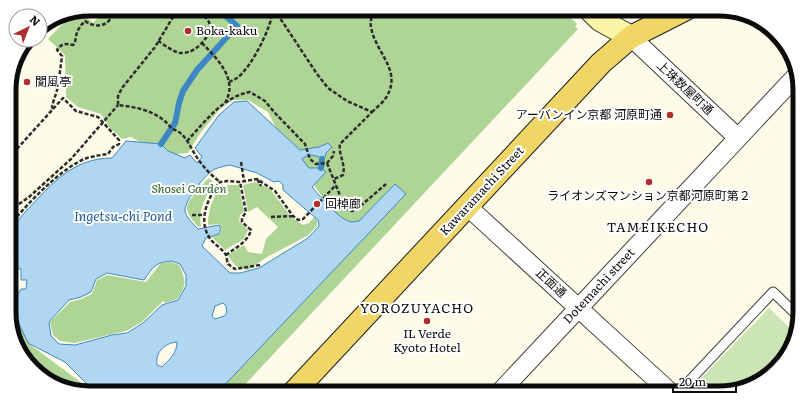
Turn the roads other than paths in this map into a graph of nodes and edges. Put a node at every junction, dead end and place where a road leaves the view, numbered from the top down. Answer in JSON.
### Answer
{"nodes":[{"id":1,"x":596,"y":16,"type":"edge"},
{"id":2,"x":671,"y":16,"type":"edge"},
{"id":3,"x":631,"y":37,"type":"junction"},
{"id":4,"x":792,"y":80,"type":"edge"},
{"id":5,"x":738,"y":138,"type":"junction"},
{"id":6,"x":467,"y":206,"type":"junction"},
{"id":7,"x":578,"y":308,"type":"junction"},
{"id":8,"x":793,"y":311,"type":"edge"},
{"id":9,"x":300,"y":386,"type":"edge"},
{"id":10,"x":506,"y":386,"type":"edge"},
{"id":11,"x":663,"y":386,"type":"edge"},
{"id":12,"x":685,"y":386,"type":"edge"}],
"edges":[{"from":1,"to":3,"type":"street"},
{"from":2,"to":3,"type":"main road","name":"Kawaramachi Street"},
{"from":3,"to":5,"type":"street","name":"上珠数屋町通"},
{"from":3,"to":6,"type":"main road","name":"Kawaramachi Street"},
{"from":4,"to":5,"type":"street","name":"Dotemachi street"},
{"from":5,"to":7,"type":"street","name":"Dotemachi street"},
{"from":6,"to":7,"type":"street","name":"正面通"},
{"from":6,"to":9,"type":"main road","name":"Kawaramachi Street"},
{"from":7,"to":10,"type":"street","name":"Dotemachi street"},
{"from":7,"to":11,"type":"street","name":"正面通"},
{"from":8,"to":12,"type":"lane"}]}
